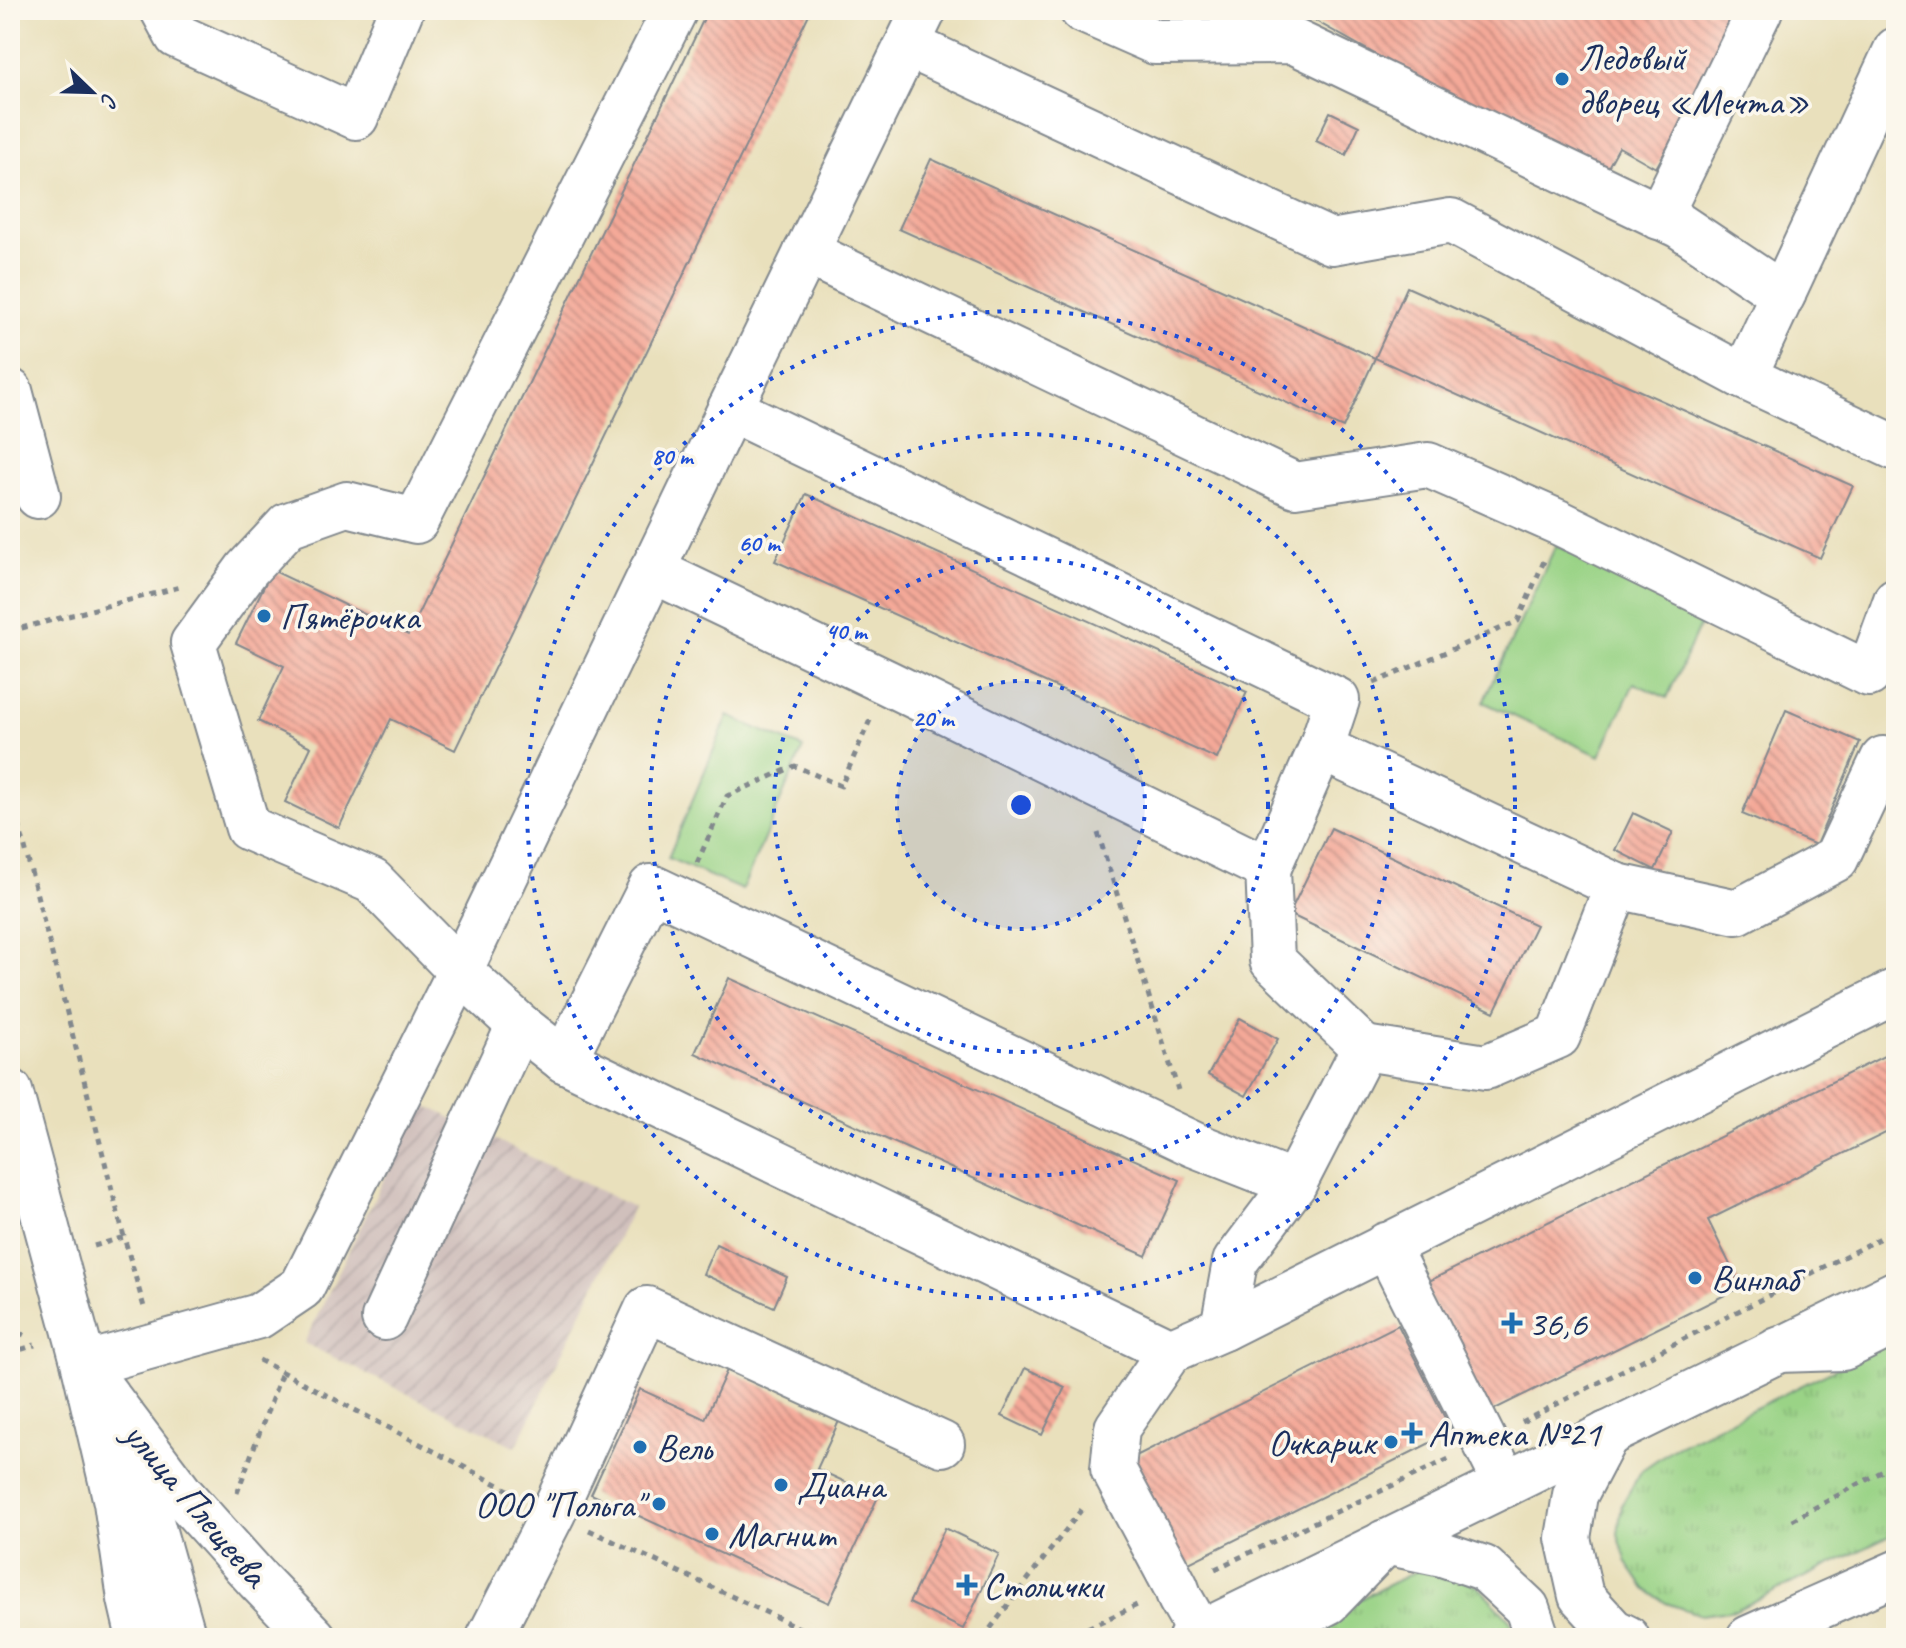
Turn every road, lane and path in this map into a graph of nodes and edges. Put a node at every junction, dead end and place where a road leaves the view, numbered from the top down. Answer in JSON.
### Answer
{"nodes":[{"id":1,"x":163,"y":10,"type":"edge"},
{"id":2,"x":401,"y":10,"type":"edge"},
{"id":3,"x":675,"y":10,"type":"edge"},
{"id":4,"x":1082,"y":10,"type":"edge"},
{"id":5,"x":1760,"y":10,"type":"edge"},
{"id":6,"x":916,"y":27,"type":"edge"},
{"id":7,"x":1896,"y":50,"type":"edge"},
{"id":8,"x":1659,"y":217,"type":"junction"},
{"id":9,"x":806,"y":252,"type":"junction"},
{"id":10,"x":1783,"y":295,"type":"junction"},
{"id":11,"x":1744,"y":377,"type":"junction"},
{"id":12,"x":10,"y":391,"type":"edge"},
{"id":13,"x":730,"y":409,"type":"junction"},
{"id":14,"x":1896,"y":448,"type":"edge"},
{"id":15,"x":38,"y":496,"type":"dead end"},
{"id":16,"x":1560,"y":523,"type":"junction"},
{"id":17,"x":247,"y":569,"type":"junction"},
{"id":18,"x":652,"y":570,"type":"junction"},
{"id":19,"x":1896,"y":600,"type":"edge"},
{"id":20,"x":10,"y":631,"type":"edge"},
{"id":21,"x":1337,"y":700,"type":"junction"},
{"id":22,"x":1321,"y":748,"type":"junction"},
{"id":23,"x":1883,"y":759,"type":"dead end"},
{"id":24,"x":851,"y":763,"type":"dead end"},
{"id":25,"x":1081,"y":778,"type":"junction"},
{"id":26,"x":10,"y":789,"type":"edge"},
{"id":27,"x":1268,"y":869,"type":"junction"},
{"id":28,"x":694,"y":870,"type":"dead end"},
{"id":29,"x":1617,"y":886,"type":"junction"},
{"id":30,"x":460,"y":971,"type":"junction"},
{"id":31,"x":1896,"y":991,"type":"edge"},
{"id":32,"x":519,"y":1025,"type":"junction"},
{"id":33,"x":1364,"y":1048,"type":"junction"},
{"id":34,"x":564,"y":1060,"type":"junction"},
{"id":35,"x":10,"y":1091,"type":"edge"},
{"id":36,"x":1195,"y":1145,"type":"junction"},
{"id":37,"x":1294,"y":1184,"type":"junction"},
{"id":38,"x":1896,"y":1230,"type":"edge"},
{"id":39,"x":124,"y":1237,"type":"junction"},
{"id":40,"x":1386,"y":1245,"type":"junction"},
{"id":41,"x":92,"y":1247,"type":"dead end"},
{"id":42,"x":1896,"y":1293,"type":"edge"},
{"id":43,"x":384,"y":1318,"type":"dead end"},
{"id":44,"x":1896,"y":1322,"type":"edge"},
{"id":45,"x":10,"y":1328,"type":"edge"},
{"id":46,"x":1223,"y":1328,"type":"junction"},
{"id":47,"x":24,"y":1335,"type":"dead end"},
{"id":48,"x":40,"y":1344,"type":"dead end"},
{"id":49,"x":155,"y":1345,"type":"junction"},
{"id":50,"x":1778,"y":1350,"type":"junction"},
{"id":51,"x":1170,"y":1351,"type":"junction"},
{"id":52,"x":10,"y":1353,"type":"edge"},
{"id":53,"x":247,"y":1354,"type":"dead end"},
{"id":54,"x":84,"y":1365,"type":"junction"},
{"id":55,"x":282,"y":1372,"type":"junction"},
{"id":56,"x":132,"y":1431,"type":"junction"},
{"id":57,"x":1607,"y":1434,"type":"junction"},
{"id":58,"x":1484,"y":1442,"type":"junction"},
{"id":59,"x":942,"y":1444,"type":"dead end"},
{"id":60,"x":1896,"y":1464,"type":"edge"},
{"id":61,"x":1113,"y":1469,"type":"junction"},
{"id":62,"x":1506,"y":1484,"type":"junction"},
{"id":63,"x":236,"y":1495,"type":"dead end"},
{"id":64,"x":553,"y":1513,"type":"junction"},
{"id":65,"x":1792,"y":1520,"type":"dead end"},
{"id":66,"x":1385,"y":1542,"type":"junction"},
{"id":67,"x":1896,"y":1550,"type":"edge"},
{"id":68,"x":1896,"y":1573,"type":"edge"},
{"id":69,"x":1176,"y":1587,"type":"junction"},
{"id":70,"x":1196,"y":1636,"type":"edge"},
{"id":71,"x":139,"y":1638,"type":"edge"},
{"id":72,"x":184,"y":1638,"type":"edge"},
{"id":73,"x":314,"y":1638,"type":"edge"},
{"id":74,"x":489,"y":1638,"type":"edge"},
{"id":75,"x":821,"y":1638,"type":"edge"},
{"id":76,"x":983,"y":1638,"type":"edge"},
{"id":77,"x":1066,"y":1638,"type":"edge"},
{"id":78,"x":1257,"y":1638,"type":"edge"},
{"id":79,"x":1537,"y":1638,"type":"edge"},
{"id":80,"x":1627,"y":1638,"type":"edge"},
{"id":81,"x":1733,"y":1638,"type":"edge"},
{"id":82,"x":1749,"y":1638,"type":"edge"}],
"edges":[{"from":1,"to":2,"type":"main road"},
{"from":3,"to":17,"type":"main road"},
{"from":4,"to":8,"type":"main road"},
{"from":5,"to":8,"type":"main road"},
{"from":6,"to":9,"type":"main road"},
{"from":6,"to":11,"type":"main road"},
{"from":7,"to":10,"type":"main road"},
{"from":8,"to":10,"type":"main road"},
{"from":9,"to":13,"type":"main road"},
{"from":9,"to":16,"type":"main road"},
{"from":10,"to":11,"type":"main road"},
{"from":11,"to":14,"type":"main road"},
{"from":12,"to":15,"type":"main road"},
{"from":13,"to":18,"type":"main road"},
{"from":13,"to":21,"type":"main road"},
{"from":16,"to":19,"type":"main road"},
{"from":16,"to":21,"type":"path"},
{"from":17,"to":20,"type":"path"},
{"from":17,"to":30,"type":"main road"},
{"from":18,"to":25,"type":"main road"},
{"from":18,"to":30,"type":"main road"},
{"from":21,"to":22,"type":"main road"},
{"from":22,"to":27,"type":"main road"},
{"from":22,"to":29,"type":"main road"},
{"from":23,"to":29,"type":"main road"},
{"from":24,"to":28,"type":"path"},
{"from":25,"to":27,"type":"main road"},
{"from":25,"to":36,"type":"path"},
{"from":26,"to":39,"type":"path"},
{"from":27,"to":33,"type":"main road"},
{"from":29,"to":33,"type":"main road"},
{"from":30,"to":32,"type":"main road"},
{"from":30,"to":49,"type":"main road"},
{"from":31,"to":40,"type":"main road"},
{"from":32,"to":34,"type":"main road"},
{"from":32,"to":43,"type":"main road"},
{"from":33,"to":37,"type":"main road"},
{"from":34,"to":36,"type":"main road"},
{"from":34,"to":51,"type":"main road"},
{"from":35,"to":54,"type":"main road","name":"улица Плещеева"},
{"from":36,"to":37,"type":"main road"},
{"from":37,"to":46,"type":"main road"},
{"from":38,"to":58,"type":"path"},
{"from":39,"to":41,"type":"path"},
{"from":39,"to":49,"type":"path"},
{"from":40,"to":46,"type":"main road"},
{"from":40,"to":58,"type":"main road"},
{"from":42,"to":50,"type":"main road"},
{"from":44,"to":50,"type":"main road"},
{"from":45,"to":47,"type":"path"},
{"from":46,"to":51,"type":"main road"},
{"from":48,"to":52,"type":"path"},
{"from":49,"to":54,"type":"main road"},
{"from":50,"to":57,"type":"main road"},
{"from":51,"to":61,"type":"main road"},
{"from":53,"to":55,"type":"path"},
{"from":54,"to":56,"type":"main road","name":"улица Плещеева"},
{"from":54,"to":71,"type":"main road","name":"улица Плещеева"},
{"from":55,"to":63,"type":"path"},
{"from":55,"to":64,"type":"path"},
{"from":56,"to":72,"type":"main road"},
{"from":56,"to":73,"type":"main road","name":"улица Плещеева"},
{"from":57,"to":62,"type":"main road"},
{"from":57,"to":80,"type":"main road"},
{"from":58,"to":62,"type":"main road"},
{"from":58,"to":69,"type":"path"},
{"from":59,"to":64,"type":"main road"},
{"from":60,"to":65,"type":"path"},
{"from":61,"to":69,"type":"main road"},
{"from":61,"to":76,"type":"path"},
{"from":62,"to":66,"type":"main road"},
{"from":64,"to":74,"type":"main road"},
{"from":64,"to":75,"type":"path"},
{"from":66,"to":70,"type":"main road"},
{"from":66,"to":78,"type":"main road"},
{"from":66,"to":79,"type":"main road"},
{"from":67,"to":81,"type":"main road"},
{"from":68,"to":82,"type":"main road"},
{"from":69,"to":70,"type":"main road"},
{"from":69,"to":77,"type":"path"}]}
